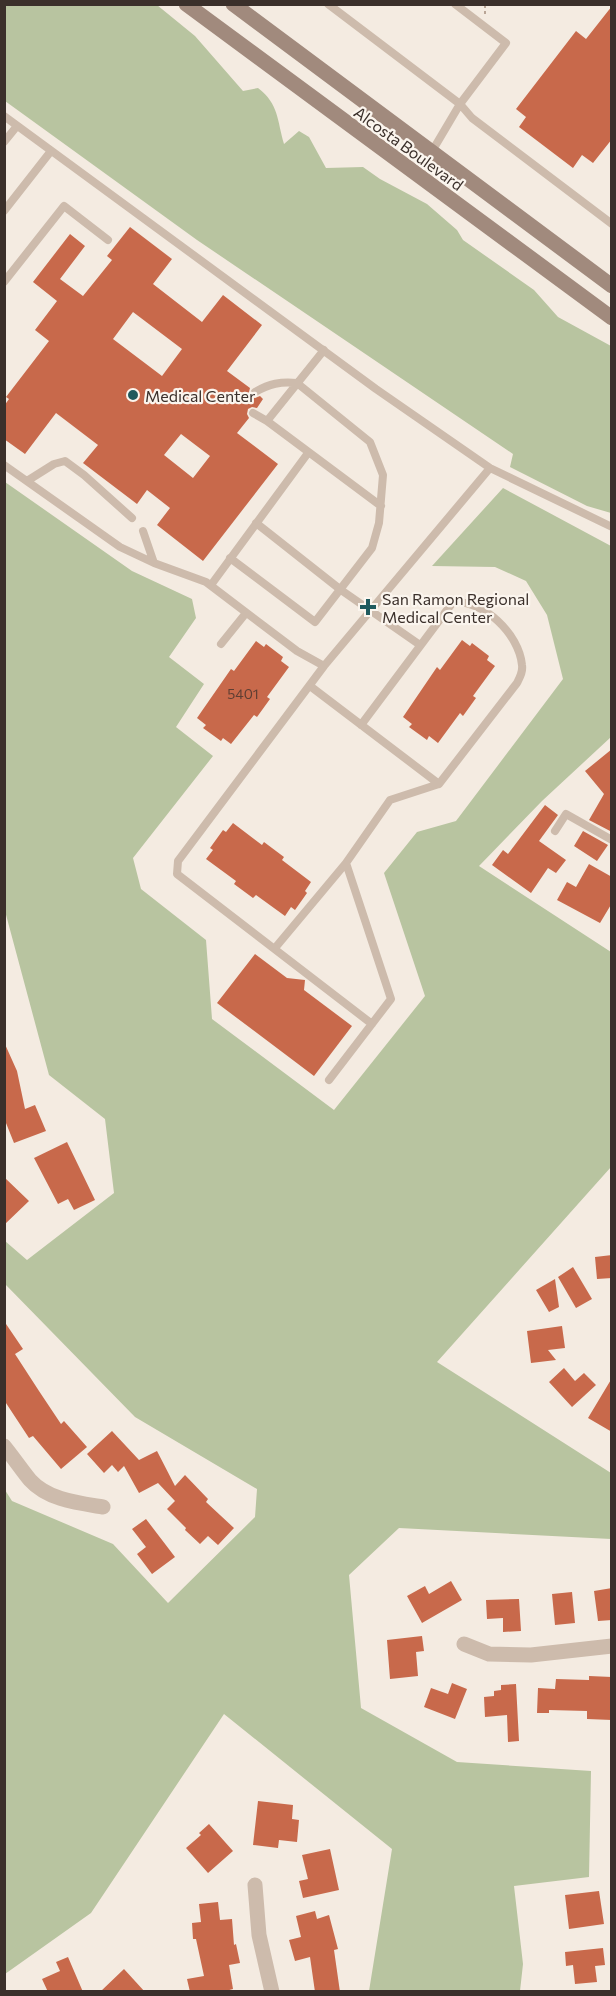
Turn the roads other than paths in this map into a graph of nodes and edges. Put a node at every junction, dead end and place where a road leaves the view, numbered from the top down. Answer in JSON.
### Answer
{"nodes":[{"id":1,"x":186,"y":4,"type":"edge"},
{"id":2,"x":328,"y":4,"type":"edge"},
{"id":3,"x":455,"y":4,"type":"edge"},
{"id":4,"x":237,"y":6,"type":"edge"},
{"id":5,"x":460,"y":104,"type":"junction"},
{"id":6,"x":4,"y":116,"type":"edge"},
{"id":7,"x":17,"y":126,"type":"junction"},
{"id":8,"x":4,"y":142,"type":"edge"},
{"id":9,"x":51,"y":151,"type":"junction"},
{"id":10,"x":431,"y":153,"type":"junction"},
{"id":11,"x":612,"y":210,"type":"edge"},
{"id":12,"x":4,"y":211,"type":"edge"},
{"id":13,"x":608,"y":221,"type":"edge"},
{"id":14,"x":108,"y":240,"type":"dead end"},
{"id":15,"x":4,"y":282,"type":"edge"},
{"id":16,"x":612,"y":286,"type":"edge"},
{"id":17,"x":612,"y":318,"type":"edge"},
{"id":18,"x":324,"y":350,"type":"junction"},
{"id":19,"x":297,"y":383,"type":"junction"},
{"id":20,"x":255,"y":392,"type":"dead end"},
{"id":21,"x":253,"y":413,"type":"dead end"},
{"id":22,"x":267,"y":421,"type":"junction"},
{"id":23,"x":308,"y":453,"type":"junction"},
{"id":24,"x":4,"y":465,"type":"edge"},
{"id":25,"x":490,"y":468,"type":"junction"},
{"id":26,"x":27,"y":482,"type":"junction"},
{"id":27,"x":381,"y":506,"type":"junction"},
{"id":28,"x":132,"y":518,"type":"dead end"},
{"id":29,"x":256,"y":523,"type":"junction"},
{"id":30,"x":612,"y":527,"type":"edge"},
{"id":31,"x":143,"y":531,"type":"dead end"},
{"id":32,"x":230,"y":558,"type":"junction"},
{"id":33,"x":154,"y":563,"type":"junction"},
{"id":34,"x":211,"y":585,"type":"junction"},
{"id":35,"x":341,"y":590,"type":"junction"},
{"id":36,"x":371,"y":609,"type":"junction"},
{"id":37,"x":246,"y":613,"type":"junction"},
{"id":38,"x":221,"y":644,"type":"dead end"},
{"id":39,"x":420,"y":645,"type":"junction"},
{"id":40,"x":324,"y":666,"type":"junction"},
{"id":41,"x":310,"y":686,"type":"junction"},
{"id":42,"x":362,"y":725,"type":"junction"},
{"id":43,"x":439,"y":784,"type":"junction"},
{"id":44,"x":555,"y":831,"type":"dead end"},
{"id":45,"x":612,"y":840,"type":"edge"},
{"id":46,"x":346,"y":863,"type":"junction"},
{"id":47,"x":275,"y":948,"type":"junction"},
{"id":48,"x":372,"y":1024,"type":"junction"},
{"id":49,"x":329,"y":1080,"type":"dead end"},
{"id":50,"x":4,"y":1446,"type":"edge"},
{"id":51,"x":104,"y":1507,"type":"dead end"},
{"id":52,"x":464,"y":1644,"type":"dead end"},
{"id":53,"x":612,"y":1646,"type":"edge"},
{"id":54,"x":255,"y":1885,"type":"dead end"},
{"id":55,"x":272,"y":1992,"type":"edge"}],
"edges":[{"from":1,"to":17,"type":"main road","name":"Alcosta Boulevard"},
{"from":2,"to":5,"type":"lane"},
{"from":3,"to":5,"type":"lane"},
{"from":4,"to":10,"type":"main road","name":"Alcosta Boulevard"},
{"from":5,"to":10,"type":"lane"},
{"from":5,"to":13,"type":"lane"},
{"from":6,"to":7,"type":"lane"},
{"from":7,"to":8,"type":"lane"},
{"from":7,"to":9,"type":"lane"},
{"from":9,"to":12,"type":"lane"},
{"from":9,"to":18,"type":"lane"},
{"from":10,"to":16,"type":"main road","name":"Alcosta Boulevard"},
{"from":11,"to":13,"type":"lane"},
{"from":14,"to":15,"type":"lane"},
{"from":18,"to":19,"type":"lane"},
{"from":18,"to":25,"type":"lane"},
{"from":19,"to":20,"type":"lane"},
{"from":19,"to":22,"type":"lane"},
{"from":19,"to":27,"type":"lane"},
{"from":21,"to":22,"type":"lane"},
{"from":22,"to":23,"type":"lane"},
{"from":23,"to":27,"type":"lane"},
{"from":23,"to":29,"type":"lane"},
{"from":24,"to":26,"type":"lane"},
{"from":25,"to":30,"type":"lane"},
{"from":25,"to":36,"type":"lane"},
{"from":26,"to":28,"type":"lane"},
{"from":26,"to":33,"type":"lane"},
{"from":27,"to":35,"type":"lane"},
{"from":29,"to":32,"type":"lane"},
{"from":29,"to":35,"type":"lane"},
{"from":31,"to":33,"type":"lane"},
{"from":32,"to":34,"type":"lane"},
{"from":32,"to":35,"type":"lane"},
{"from":33,"to":34,"type":"lane"},
{"from":34,"to":37,"type":"lane"},
{"from":35,"to":36,"type":"lane"},
{"from":36,"to":39,"type":"lane"},
{"from":36,"to":40,"type":"lane"},
{"from":37,"to":38,"type":"lane"},
{"from":37,"to":40,"type":"lane"},
{"from":39,"to":42,"type":"lane"},
{"from":39,"to":43,"type":"lane"},
{"from":40,"to":41,"type":"lane"},
{"from":41,"to":42,"type":"lane"},
{"from":41,"to":47,"type":"lane"},
{"from":42,"to":43,"type":"lane"},
{"from":43,"to":46,"type":"lane"},
{"from":44,"to":45,"type":"lane"},
{"from":46,"to":47,"type":"lane"},
{"from":46,"to":48,"type":"lane"},
{"from":47,"to":48,"type":"lane"},
{"from":48,"to":49,"type":"lane"},
{"from":50,"to":51,"type":"street"},
{"from":52,"to":53,"type":"street"},
{"from":54,"to":55,"type":"street"}]}
